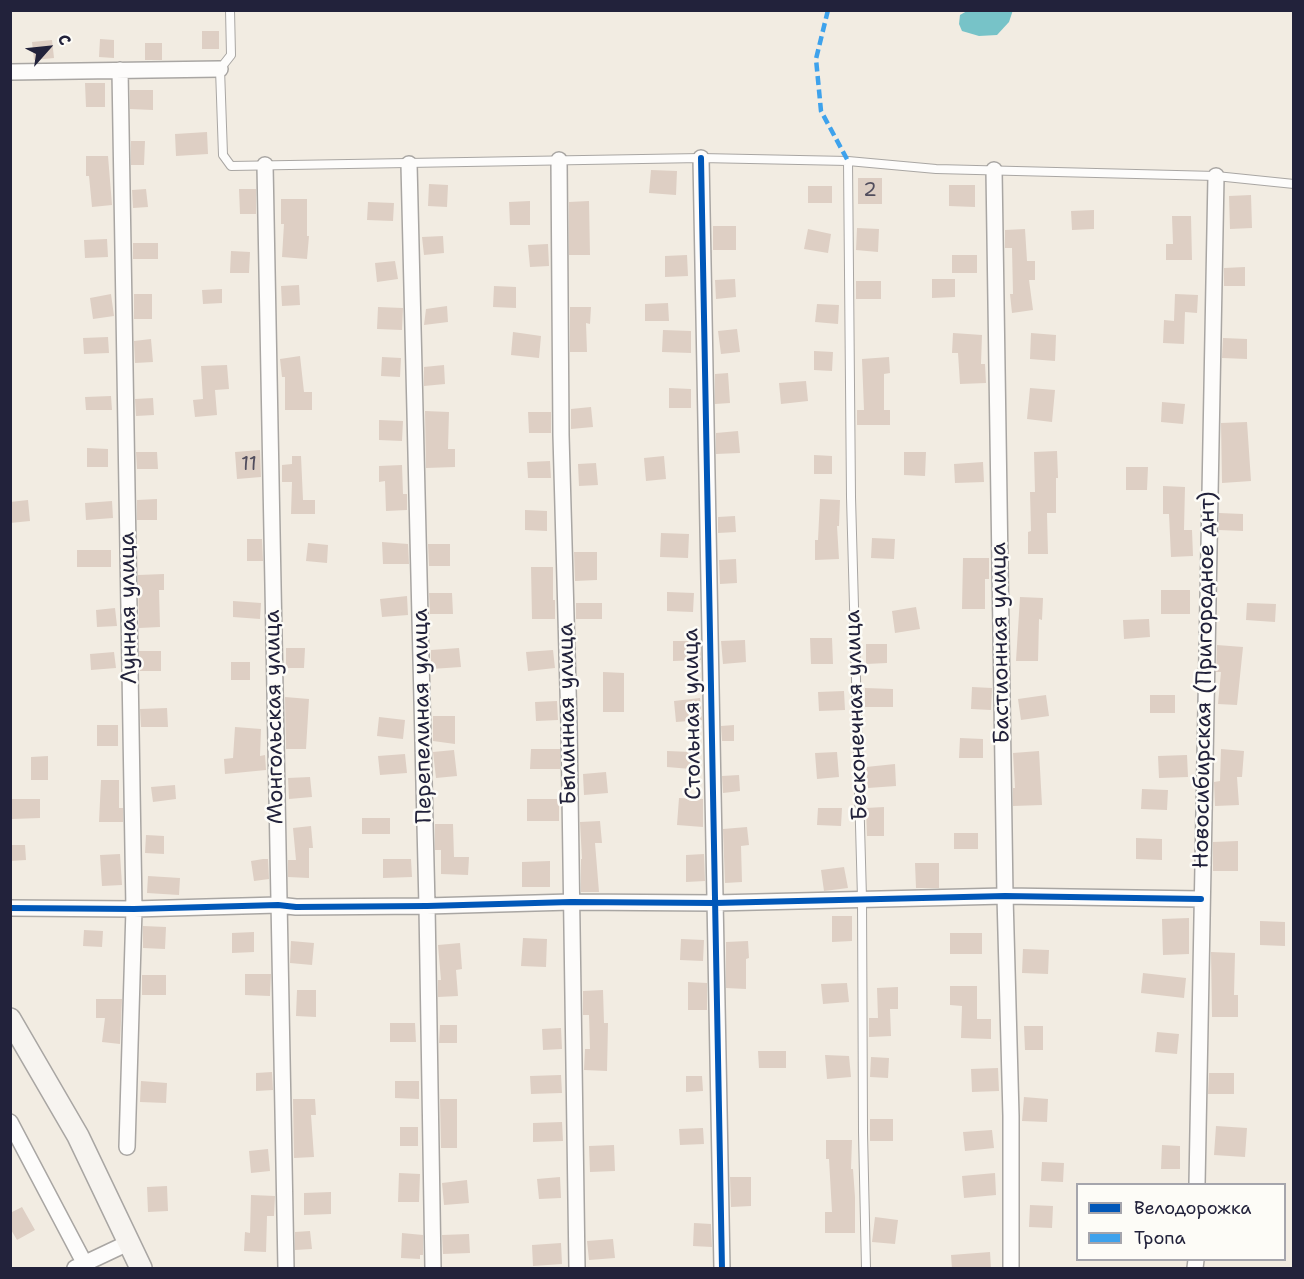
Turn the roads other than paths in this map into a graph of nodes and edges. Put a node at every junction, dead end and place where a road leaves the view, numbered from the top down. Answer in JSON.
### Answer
{"nodes":[{"id":1,"x":230,"y":10,"type":"edge"},
{"id":2,"x":220,"y":69,"type":"junction"},
{"id":3,"x":120,"y":70,"type":"junction"},
{"id":4,"x":10,"y":72,"type":"edge"},
{"id":5,"x":702,"y":158,"type":"junction"},
{"id":6,"x":559,"y":160,"type":"junction"},
{"id":7,"x":848,"y":161,"type":"junction"},
{"id":8,"x":410,"y":164,"type":"junction"},
{"id":9,"x":265,"y":165,"type":"junction"},
{"id":10,"x":994,"y":170,"type":"junction"},
{"id":11,"x":1216,"y":176,"type":"junction"},
{"id":12,"x":1293,"y":184,"type":"edge"},
{"id":13,"x":1005,"y":896,"type":"junction"},
{"id":14,"x":862,"y":898,"type":"junction"},
{"id":15,"x":1201,"y":899,"type":"junction"},
{"id":16,"x":571,"y":902,"type":"junction"},
{"id":17,"x":715,"y":903,"type":"junction"},
{"id":18,"x":278,"y":905,"type":"junction"},
{"id":19,"x":428,"y":906,"type":"junction"},
{"id":20,"x":10,"y":908,"type":"edge"},
{"id":21,"x":134,"y":909,"type":"junction"},
{"id":22,"x":10,"y":1019,"type":"edge"},
{"id":23,"x":10,"y":1122,"type":"edge"},
{"id":24,"x":127,"y":1147,"type":"dead end"},
{"id":25,"x":1197,"y":1183,"type":"edge"},
{"id":26,"x":128,"y":1243,"type":"junction"},
{"id":27,"x":82,"y":1267,"type":"edge"},
{"id":28,"x":141,"y":1269,"type":"edge"},
{"id":29,"x":286,"y":1269,"type":"edge"},
{"id":30,"x":433,"y":1269,"type":"edge"},
{"id":31,"x":577,"y":1269,"type":"edge"},
{"id":32,"x":722,"y":1269,"type":"edge"},
{"id":33,"x":867,"y":1269,"type":"edge"},
{"id":34,"x":1011,"y":1269,"type":"edge"}],
"edges":[{"from":1,"to":2,"type":"lane"},
{"from":2,"to":3,"type":"street"},
{"from":2,"to":9,"type":"lane"},
{"from":3,"to":4,"type":"street"},
{"from":3,"to":21,"type":"street","name":"Лунная улица"},
{"from":5,"to":6,"type":"lane"},
{"from":5,"to":7,"type":"lane"},
{"from":5,"to":17,"type":"street","name":"Стольная улица"},
{"from":6,"to":8,"type":"lane"},
{"from":6,"to":16,"type":"street","name":"Былинная улица"},
{"from":7,"to":10,"type":"lane"},
{"from":7,"to":14,"type":"lane","name":"Бесконечная улица"},
{"from":8,"to":9,"type":"lane"},
{"from":8,"to":19,"type":"street","name":"Перепелиная улица"},
{"from":9,"to":18,"type":"street","name":"Монгольская улица"},
{"from":10,"to":11,"type":"lane"},
{"from":10,"to":13,"type":"street","name":"Бастионная улица"},
{"from":11,"to":12,"type":"lane"},
{"from":11,"to":15,"type":"street","name":"Новосибирская (Пригородное днт)"},
{"from":13,"to":14,"type":"street"},
{"from":13,"to":15,"type":"street"},
{"from":13,"to":34,"type":"street","name":"Бастионная улица"},
{"from":14,"to":17,"type":"street"},
{"from":14,"to":33,"type":"lane","name":"Бесконечная улица"},
{"from":15,"to":25,"type":"street","name":"Новосибирская (Пригородное днт)"},
{"from":16,"to":17,"type":"street"},
{"from":16,"to":19,"type":"street"},
{"from":16,"to":31,"type":"street","name":"Былинная улица"},
{"from":17,"to":32,"type":"street","name":"Стольная улица"},
{"from":18,"to":19,"type":"street"},
{"from":18,"to":21,"type":"street"},
{"from":18,"to":29,"type":"street","name":"Монгольская улица"},
{"from":19,"to":30,"type":"street","name":"Перепелиная улица"},
{"from":20,"to":21,"type":"street"},
{"from":21,"to":24,"type":"street","name":"Лунная улица"},
{"from":22,"to":26,"type":"street"},
{"from":23,"to":27,"type":"street"},
{"from":26,"to":27,"type":"street"},
{"from":26,"to":28,"type":"street"}]}
